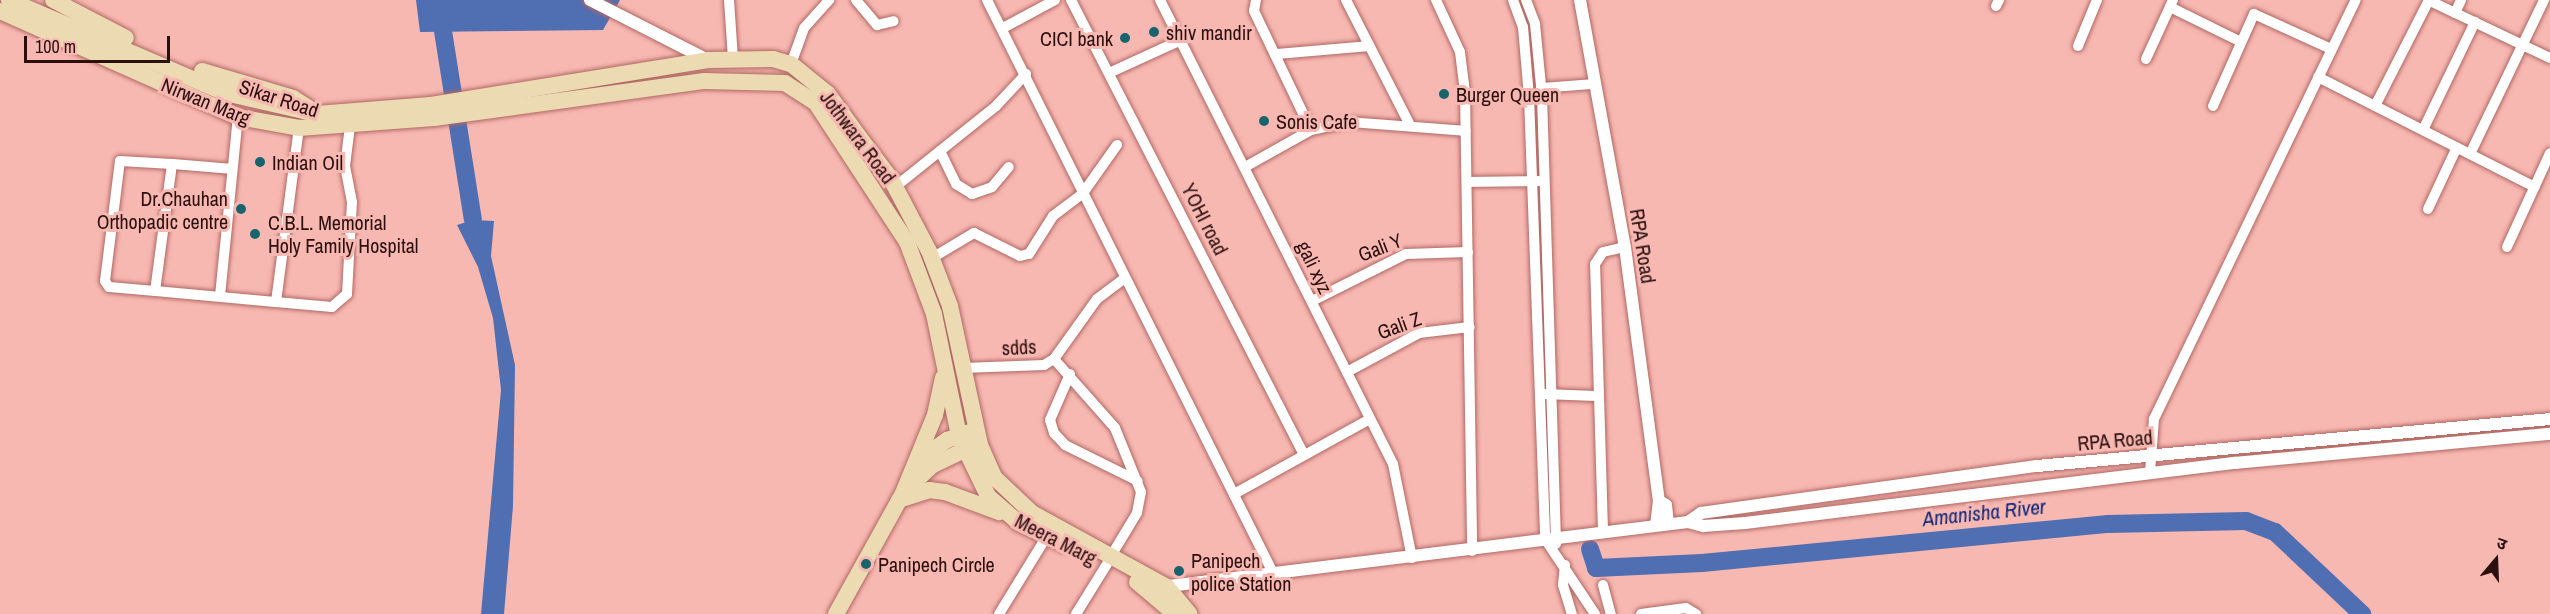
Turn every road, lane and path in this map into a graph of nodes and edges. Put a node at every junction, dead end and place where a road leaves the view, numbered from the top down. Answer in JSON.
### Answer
{"nodes":[{"id":1,"x":9,"y":0,"type":"edge"},
{"id":2,"x":53,"y":0,"type":"edge"},
{"id":3,"x":590,"y":0,"type":"edge"},
{"id":4,"x":729,"y":0,"type":"edge"},
{"id":5,"x":829,"y":0,"type":"edge"},
{"id":6,"x":856,"y":0,"type":"edge"},
{"id":7,"x":987,"y":0,"type":"edge"},
{"id":8,"x":1055,"y":0,"type":"edge"},
{"id":9,"x":1071,"y":0,"type":"edge"},
{"id":10,"x":1160,"y":0,"type":"edge"},
{"id":11,"x":1256,"y":0,"type":"edge"},
{"id":12,"x":1346,"y":0,"type":"edge"},
{"id":13,"x":1436,"y":0,"type":"edge"},
{"id":14,"x":1513,"y":0,"type":"edge"},
{"id":15,"x":1526,"y":0,"type":"edge"},
{"id":16,"x":1580,"y":0,"type":"edge"},
{"id":17,"x":2097,"y":0,"type":"edge"},
{"id":18,"x":2356,"y":0,"type":"edge"},
{"id":19,"x":2428,"y":0,"type":"edge"},
{"id":20,"x":2461,"y":0,"type":"edge"},
{"id":21,"x":2544,"y":0,"type":"edge"},
{"id":22,"x":2172,"y":3,"type":"edge"},
{"id":23,"x":0,"y":11,"type":"edge"},
{"id":24,"x":2455,"y":13,"type":"junction"},
{"id":25,"x":894,"y":21,"type":"dead end"},
{"id":26,"x":2475,"y":22,"type":"junction"},
{"id":27,"x":1003,"y":28,"type":"junction"},
{"id":28,"x":1180,"y":39,"type":"junction"},
{"id":29,"x":1538,"y":41,"type":"junction"},
{"id":30,"x":1525,"y":42,"type":"junction"},
{"id":31,"x":2241,"y":42,"type":"junction"},
{"id":32,"x":1371,"y":46,"type":"junction"},
{"id":33,"x":2078,"y":46,"type":"dead end"},
{"id":34,"x":2525,"y":46,"type":"junction"},
{"id":35,"x":2331,"y":50,"type":"junction"},
{"id":36,"x":1277,"y":54,"type":"junction"},
{"id":37,"x":2550,"y":58,"type":"edge"},
{"id":38,"x":733,"y":59,"type":"junction"},
{"id":39,"x":2146,"y":59,"type":"dead end"},
{"id":40,"x":709,"y":60,"type":"junction"},
{"id":41,"x":791,"y":64,"type":"junction"},
{"id":42,"x":1110,"y":73,"type":"junction"},
{"id":43,"x":1026,"y":74,"type":"junction"},
{"id":44,"x":2318,"y":77,"type":"junction"},
{"id":45,"x":1593,"y":84,"type":"junction"},
{"id":46,"x":1541,"y":88,"type":"junction"},
{"id":47,"x":2213,"y":106,"type":"dead end"},
{"id":48,"x":2375,"y":106,"type":"junction"},
{"id":49,"x":497,"y":110,"type":"joint"},
{"id":50,"x":432,"y":111,"type":"junction"},
{"id":51,"x":317,"y":114,"type":"junction"},
{"id":52,"x":238,"y":117,"type":"junction"},
{"id":53,"x":1408,"y":123,"type":"junction"},
{"id":54,"x":350,"y":126,"type":"junction"},
{"id":55,"x":299,"y":128,"type":"junction"},
{"id":56,"x":1311,"y":130,"type":"junction"},
{"id":57,"x":2423,"y":130,"type":"junction"},
{"id":58,"x":1466,"y":131,"type":"junction"},
{"id":59,"x":1117,"y":145,"type":"dead end"},
{"id":60,"x":2457,"y":147,"type":"junction"},
{"id":61,"x":940,"y":151,"type":"junction"},
{"id":62,"x":2550,"y":153,"type":"edge"},
{"id":63,"x":2470,"y":154,"type":"junction"},
{"id":64,"x":172,"y":164,"type":"junction"},
{"id":65,"x":1009,"y":167,"type":"dead end"},
{"id":66,"x":1245,"y":167,"type":"junction"},
{"id":67,"x":231,"y":169,"type":"junction"},
{"id":68,"x":1544,"y":181,"type":"junction"},
{"id":69,"x":1467,"y":182,"type":"junction"},
{"id":70,"x":1531,"y":182,"type":"junction"},
{"id":71,"x":896,"y":187,"type":"junction"},
{"id":72,"x":2535,"y":187,"type":"junction"},
{"id":73,"x":1083,"y":193,"type":"junction"},
{"id":74,"x":2428,"y":209,"type":"dead end"},
{"id":75,"x":2507,"y":247,"type":"dead end"},
{"id":76,"x":1625,"y":248,"type":"junction"},
{"id":77,"x":1468,"y":252,"type":"junction"},
{"id":78,"x":932,"y":258,"type":"junction"},
{"id":79,"x":1125,"y":278,"type":"junction"},
{"id":80,"x":155,"y":291,"type":"junction"},
{"id":81,"x":220,"y":296,"type":"junction"},
{"id":82,"x":1312,"y":301,"type":"junction"},
{"id":83,"x":276,"y":302,"type":"junction"},
{"id":84,"x":1470,"y":327,"type":"junction"},
{"id":85,"x":1054,"y":359,"type":"junction"},
{"id":86,"x":963,"y":368,"type":"junction"},
{"id":87,"x":944,"y":371,"type":"junction"},
{"id":88,"x":1347,"y":372,"type":"junction"},
{"id":89,"x":1070,"y":374,"type":"junction"},
{"id":90,"x":1536,"y":393,"type":"junction"},
{"id":91,"x":1548,"y":394,"type":"junction"},
{"id":92,"x":1597,"y":396,"type":"junction"},
{"id":93,"x":1370,"y":419,"type":"junction"},
{"id":94,"x":2550,"y":419,"type":"edge"},
{"id":95,"x":2550,"y":434,"type":"edge"},
{"id":96,"x":970,"y":440,"type":"junction"},
{"id":97,"x":1304,"y":455,"type":"junction"},
{"id":98,"x":2148,"y":457,"type":"junction"},
{"id":99,"x":916,"y":462,"type":"junction"},
{"id":100,"x":2150,"y":473,"type":"junction"},
{"id":101,"x":1138,"y":482,"type":"junction"},
{"id":102,"x":1234,"y":494,"type":"junction"},
{"id":103,"x":901,"y":497,"type":"junction"},
{"id":104,"x":1014,"y":519,"type":"junction"},
{"id":105,"x":1688,"y":522,"type":"junction"},
{"id":106,"x":1662,"y":525,"type":"junction"},
{"id":107,"x":1603,"y":531,"type":"junction"},
{"id":108,"x":1047,"y":536,"type":"junction"},
{"id":109,"x":1553,"y":541,"type":"junction"},
{"id":110,"x":1472,"y":551,"type":"junction"},
{"id":111,"x":1412,"y":558,"type":"junction"},
{"id":112,"x":1109,"y":560,"type":"junction"},
{"id":113,"x":1565,"y":564,"type":"junction"},
{"id":114,"x":1274,"y":575,"type":"junction"},
{"id":115,"x":1603,"y":585,"type":"dead end"},
{"id":116,"x":1167,"y":587,"type":"junction"},
{"id":117,"x":1148,"y":588,"type":"junction"},
{"id":118,"x":836,"y":614,"type":"edge"},
{"id":119,"x":999,"y":614,"type":"edge"},
{"id":120,"x":1077,"y":614,"type":"edge"},
{"id":121,"x":1175,"y":614,"type":"edge"},
{"id":122,"x":1190,"y":614,"type":"edge"},
{"id":123,"x":1572,"y":614,"type":"edge"},
{"id":124,"x":1595,"y":614,"type":"edge"},
{"id":125,"x":1611,"y":614,"type":"edge"},
{"id":126,"x":1641,"y":614,"type":"edge"},
{"id":127,"x":1696,"y":614,"type":"edge"}],
"edges":[{"from":1,"to":51,"type":"main road"},
{"from":2,"to":51,"type":"main road","name":"Sikar Road"},
{"from":3,"to":40,"type":"street"},
{"from":4,"to":38,"type":"street"},
{"from":5,"to":41,"type":"street"},
{"from":6,"to":25,"type":"street"},
{"from":7,"to":27,"type":"street"},
{"from":8,"to":27,"type":"street"},
{"from":9,"to":42,"type":"street","name":"YOHI road"},
{"from":10,"to":28,"type":"street","name":"gali xyz"},
{"from":11,"to":36,"type":"street"},
{"from":12,"to":32,"type":"street"},
{"from":13,"to":58,"type":"street"},
{"from":14,"to":30,"type":"street"},
{"from":15,"to":29,"type":"street"},
{"from":16,"to":45,"type":"street","name":"RPA Road"},
{"from":17,"to":33,"type":"street"},
{"from":18,"to":35,"type":"street"},
{"from":19,"to":24,"type":"street"},
{"from":19,"to":48,"type":"street"},
{"from":20,"to":24,"type":"street"},
{"from":21,"to":34,"type":"street"},
{"from":22,"to":31,"type":"street"},
{"from":22,"to":39,"type":"street"},
{"from":23,"to":52,"type":"main road","name":"Nirwan Marg"},
{"from":24,"to":26,"type":"street"},
{"from":26,"to":34,"type":"street"},
{"from":26,"to":57,"type":"street"},
{"from":27,"to":43,"type":"street"},
{"from":28,"to":42,"type":"street"},
{"from":28,"to":66,"type":"street","name":"gali xyz"},
{"from":29,"to":30,"type":"street"},
{"from":29,"to":46,"type":"street"},
{"from":30,"to":70,"type":"street"},
{"from":31,"to":35,"type":"street"},
{"from":31,"to":47,"type":"street"},
{"from":32,"to":36,"type":"street"},
{"from":32,"to":53,"type":"street"},
{"from":34,"to":37,"type":"street"},
{"from":34,"to":63,"type":"street"},
{"from":35,"to":44,"type":"street"},
{"from":36,"to":56,"type":"street"},
{"from":38,"to":40,"type":"main road"},
{"from":38,"to":41,"type":"main road"},
{"from":40,"to":50,"type":"main road","name":"Sikar Road"},
{"from":41,"to":71,"type":"main road","name":"Jothwara Road"},
{"from":42,"to":97,"type":"street","name":"YOHI road"},
{"from":43,"to":61,"type":"street"},
{"from":43,"to":73,"type":"street"},
{"from":44,"to":48,"type":"street"},
{"from":44,"to":98,"type":"street"},
{"from":45,"to":46,"type":"street"},
{"from":45,"to":76,"type":"street","name":"RPA Road"},
{"from":46,"to":68,"type":"street"},
{"from":48,"to":57,"type":"street"},
{"from":49,"to":50,"type":"main road","name":"Nirwan Marg"},
{"from":49,"to":87,"type":"main road","name":"Jothwara Road"},
{"from":50,"to":51,"type":"main road","name":"Sikar Road"},
{"from":50,"to":54,"type":"main road","name":"Nirwan Marg"},
{"from":52,"to":55,"type":"main road","name":"Nirwan Marg"},
{"from":52,"to":67,"type":"street"},
{"from":53,"to":56,"type":"street"},
{"from":53,"to":58,"type":"street"},
{"from":54,"to":55,"type":"main road","name":"Nirwan Marg"},
{"from":54,"to":83,"type":"street"},
{"from":55,"to":83,"type":"street"},
{"from":56,"to":66,"type":"street"},
{"from":57,"to":60,"type":"street"},
{"from":58,"to":69,"type":"street"},
{"from":59,"to":73,"type":"street"},
{"from":60,"to":63,"type":"street"},
{"from":60,"to":74,"type":"street"},
{"from":61,"to":65,"type":"street"},
{"from":61,"to":71,"type":"street"},
{"from":62,"to":72,"type":"street"},
{"from":63,"to":72,"type":"street"},
{"from":64,"to":67,"type":"street"},
{"from":64,"to":80,"type":"street"},
{"from":64,"to":80,"type":"street"},
{"from":66,"to":82,"type":"street","name":"gali xyz"},
{"from":67,"to":81,"type":"street"},
{"from":68,"to":70,"type":"street"},
{"from":68,"to":91,"type":"street"},
{"from":69,"to":70,"type":"street"},
{"from":69,"to":77,"type":"street"},
{"from":70,"to":90,"type":"street"},
{"from":71,"to":78,"type":"main road","name":"Jothwara Road"},
{"from":72,"to":75,"type":"street"},
{"from":73,"to":78,"type":"street"},
{"from":73,"to":79,"type":"street"},
{"from":76,"to":92,"type":"street"},
{"from":76,"to":106,"type":"street","name":"RPA Road"},
{"from":77,"to":82,"type":"street","name":"Gali Y"},
{"from":77,"to":84,"type":"street"},
{"from":78,"to":86,"type":"main road","name":"Jothwara Road"},
{"from":79,"to":85,"type":"street","name":"sdds"},
{"from":79,"to":102,"type":"street"},
{"from":80,"to":81,"type":"street"},
{"from":81,"to":83,"type":"street"},
{"from":82,"to":88,"type":"street","name":"gali xyz"},
{"from":84,"to":88,"type":"street","name":"Gali Z"},
{"from":84,"to":110,"type":"street"},
{"from":85,"to":86,"type":"street","name":"sdds"},
{"from":85,"to":89,"type":"street"},
{"from":86,"to":96,"type":"main road","name":"Jothwara Road"},
{"from":87,"to":96,"type":"main road","name":"Meera Marg"},
{"from":87,"to":99,"type":"main road"},
{"from":88,"to":93,"type":"street","name":"gali xyz"},
{"from":89,"to":101,"type":"street"},
{"from":89,"to":101,"type":"street"},
{"from":90,"to":91,"type":"street"},
{"from":90,"to":109,"type":"street"},
{"from":91,"to":92,"type":"street"},
{"from":91,"to":109,"type":"street"},
{"from":92,"to":107,"type":"street"},
{"from":93,"to":97,"type":"street"},
{"from":93,"to":111,"type":"street","name":"gali xyz"},
{"from":94,"to":98,"type":"street","name":"RPA Road"},
{"from":95,"to":100,"type":"street"},
{"from":96,"to":99,"type":"main road"},
{"from":96,"to":103,"type":"main road"},
{"from":96,"to":104,"type":"main road","name":"Meera Marg"},
{"from":96,"to":112,"type":"main road","name":"Meera Marg"},
{"from":97,"to":102,"type":"street"},
{"from":98,"to":100,"type":"street"},
{"from":98,"to":105,"type":"street","name":"RPA Road"},
{"from":99,"to":103,"type":"main road"},
{"from":100,"to":105,"type":"street"},
{"from":101,"to":112,"type":"street"},
{"from":102,"to":114,"type":"street"},
{"from":103,"to":104,"type":"main road"},
{"from":103,"to":118,"type":"main road"},
{"from":104,"to":108,"type":"main road","name":"Meera Marg"},
{"from":105,"to":106,"type":"street"},
{"from":106,"to":107,"type":"street"},
{"from":107,"to":109,"type":"street"},
{"from":108,"to":112,"type":"main road","name":"Meera Marg"},
{"from":108,"to":119,"type":"street"},
{"from":109,"to":110,"type":"street"},
{"from":109,"to":113,"type":"street"},
{"from":110,"to":111,"type":"street"},
{"from":111,"to":114,"type":"street"},
{"from":112,"to":116,"type":"main road","name":"Meera Marg"},
{"from":112,"to":117,"type":"main road","name":"Meera Marg"},
{"from":112,"to":120,"type":"street"},
{"from":113,"to":123,"type":"street"},
{"from":113,"to":124,"type":"street"},
{"from":114,"to":116,"type":"street"},
{"from":115,"to":125,"type":"street"},
{"from":116,"to":117,"type":"street"},
{"from":116,"to":122,"type":"main road","name":"Meera Marg"},
{"from":117,"to":121,"type":"main road","name":"Meera Marg"},
{"from":126,"to":127,"type":"street"}]}
